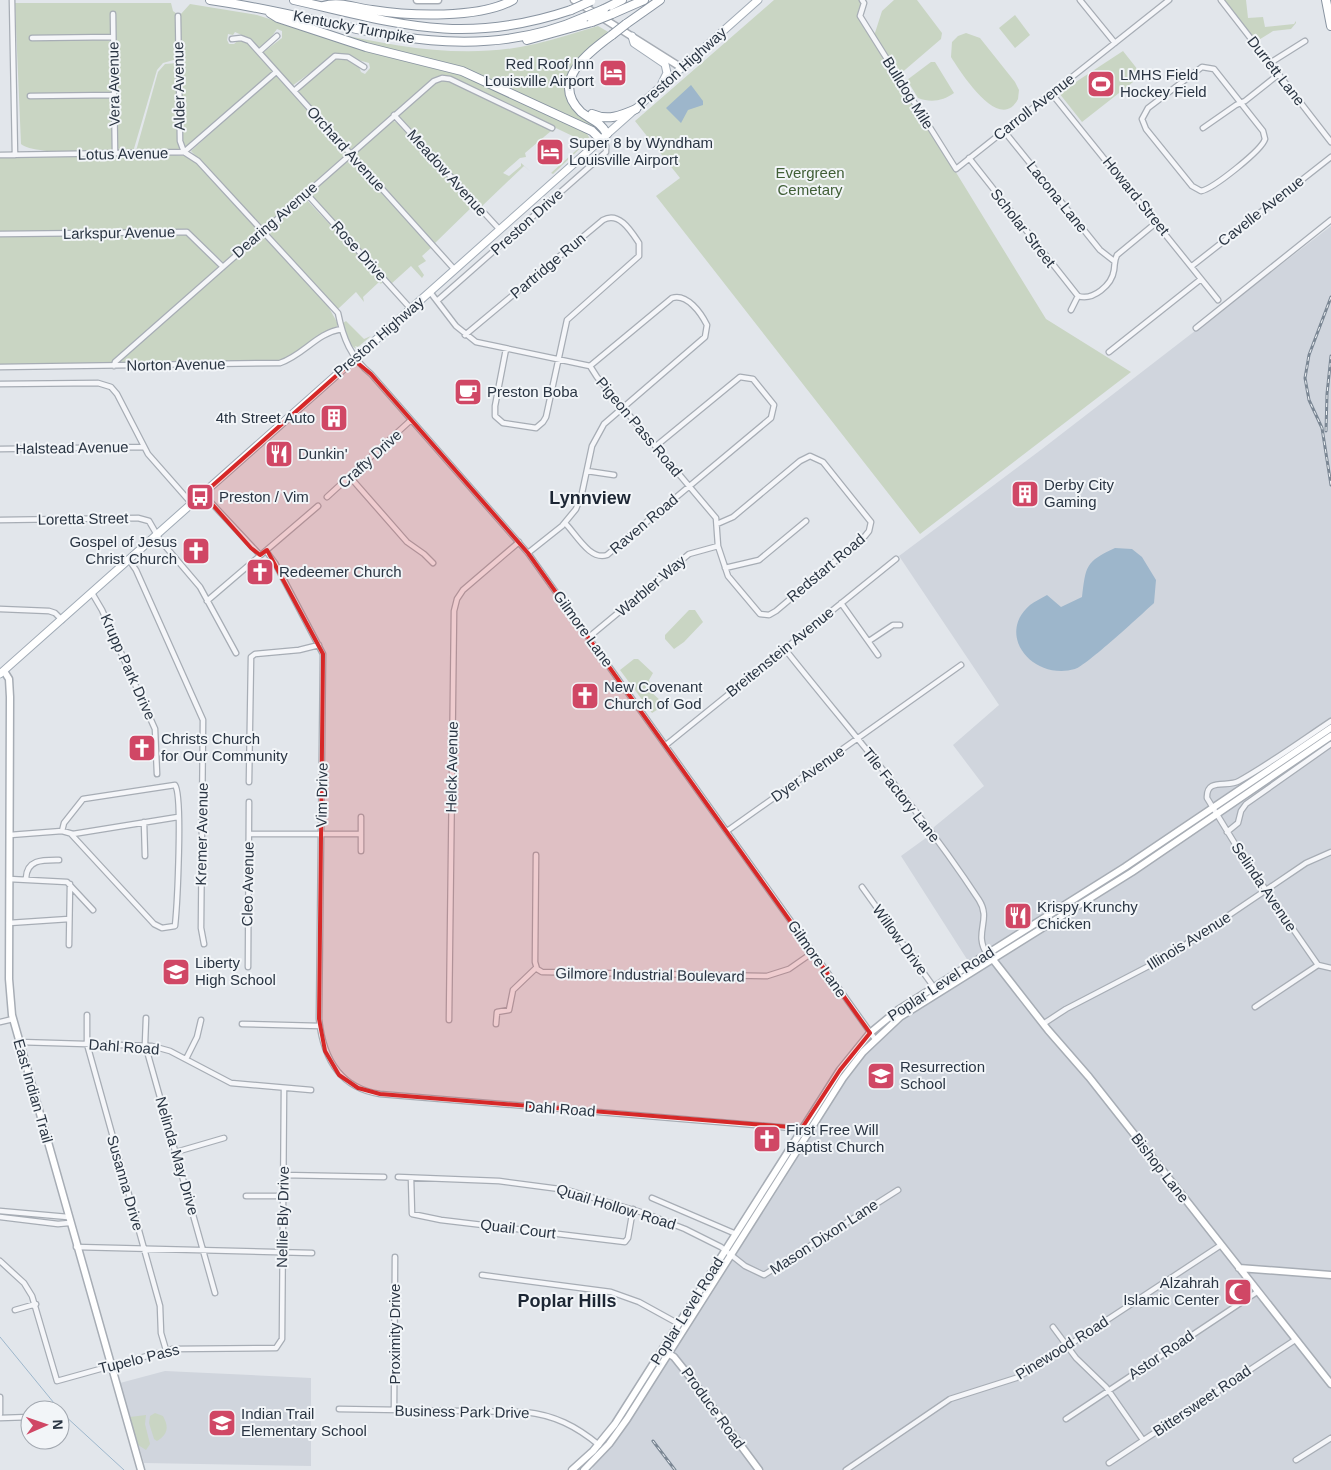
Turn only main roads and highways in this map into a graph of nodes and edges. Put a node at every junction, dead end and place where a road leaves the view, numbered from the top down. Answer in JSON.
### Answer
{"nodes":[{"id":1,"x":210,"y":0,"type":"edge"},
{"id":2,"x":294,"y":0,"type":"edge"},
{"id":3,"x":417,"y":0,"type":"edge"},
{"id":4,"x":438,"y":0,"type":"edge"},
{"id":5,"x":505,"y":0,"type":"edge"},
{"id":6,"x":513,"y":0,"type":"edge"},
{"id":7,"x":574,"y":0,"type":"edge"},
{"id":8,"x":592,"y":0,"type":"edge"},
{"id":9,"x":622,"y":0,"type":"edge"},
{"id":10,"x":644,"y":0,"type":"edge"},
{"id":11,"x":660,"y":0,"type":"edge"},
{"id":12,"x":758,"y":0,"type":"edge"},
{"id":13,"x":1326,"y":0,"type":"edge"},
{"id":14,"x":321,"y":6,"type":"junction"},
{"id":15,"x":267,"y":10,"type":"junction"},
{"id":16,"x":473,"y":11,"type":"junction"},
{"id":17,"x":1331,"y":26,"type":"edge"},
{"id":18,"x":387,"y":36,"type":"junction"},
{"id":19,"x":632,"y":36,"type":"junction"},
{"id":20,"x":682,"y":68,"type":"junction"},
{"id":21,"x":571,"y":85,"type":"junction"},
{"id":22,"x":658,"y":89,"type":"junction"},
{"id":23,"x":636,"y":109,"type":"junction"},
{"id":24,"x":607,"y":134,"type":"junction"},
{"id":25,"x":601,"y":140,"type":"junction"},
{"id":26,"x":2,"y":672,"type":"edge"},
{"id":27,"x":1331,"y":728,"type":"edge"},
{"id":28,"x":1331,"y":736,"type":"edge"},
{"id":29,"x":1230,"y":801,"type":"junction"},
{"id":30,"x":1215,"y":811,"type":"junction"},
{"id":31,"x":987,"y":954,"type":"junction"},
{"id":32,"x":993,"y":959,"type":"junction"},
{"id":33,"x":936,"y":989,"type":"junction"},
{"id":34,"x":739,"y":1236,"type":"junction"},
{"id":35,"x":728,"y":1252,"type":"junction"},
{"id":36,"x":1239,"y":1268,"type":"junction"},
{"id":37,"x":1331,"y":1276,"type":"edge"},
{"id":38,"x":666,"y":1351,"type":"junction"},
{"id":39,"x":1331,"y":1384,"type":"edge"},
{"id":40,"x":601,"y":1447,"type":"junction"},
{"id":41,"x":141,"y":1470,"type":"edge"},
{"id":42,"x":572,"y":1470,"type":"edge"},
{"id":43,"x":584,"y":1470,"type":"edge"},
{"id":44,"x":759,"y":1470,"type":"edge"}],
"edges":[{"from":1,"to":15,"type":"highway","name":"Kentucky Turnpike"},
{"from":2,"to":14,"type":"highway"},
{"from":3,"to":4,"type":"main road"},
{"from":5,"to":16,"type":"highway"},
{"from":6,"to":16,"type":"highway"},
{"from":7,"to":19,"type":"main road"},
{"from":8,"to":14,"type":"highway","bridge":true},
{"from":9,"to":18,"type":"highway","name":"Kentucky Turnpike","bridge":true},
{"from":10,"to":18,"type":"highway","bridge":true},
{"from":11,"to":21,"type":"highway","bridge":true},
{"from":12,"to":20,"type":"main road","name":"Preston Highway"},
{"from":13,"to":17,"type":"highway"},
{"from":14,"to":16,"type":"highway"},
{"from":15,"to":18,"type":"highway","name":"Kentucky Turnpike"},
{"from":15,"to":25,"type":"highway"},
{"from":19,"to":20,"type":"main road"},
{"from":19,"to":22,"type":"main road"},
{"from":20,"to":22,"type":"main road","name":"Preston Highway"},
{"from":21,"to":23,"type":"highway"},
{"from":21,"to":24,"type":"highway"},
{"from":22,"to":23,"type":"main road","name":"Preston Highway"},
{"from":23,"to":24,"type":"main road","name":"Preston Highway"},
{"from":24,"to":25,"type":"main road","name":"Preston Highway"},
{"from":25,"to":26,"type":"main road","name":"Preston Highway"},
{"from":26,"to":41,"type":"main road","name":"East Indian Trail"},
{"from":27,"to":29,"type":"main road","name":"Poplar Level Road"},
{"from":28,"to":29,"type":"main road","name":"Poplar Level Road"},
{"from":29,"to":30,"type":"main road","name":"Poplar Level Road"},
{"from":30,"to":31,"type":"main road","name":"Poplar Level Road"},
{"from":30,"to":32,"type":"main road","name":"Poplar Level Road"},
{"from":31,"to":32,"type":"main road","name":"Bishop Lane"},
{"from":31,"to":33,"type":"main road","name":"Poplar Level Road"},
{"from":32,"to":33,"type":"main road","name":"Poplar Level Road"},
{"from":32,"to":36,"type":"main road","name":"Bishop Lane"},
{"from":33,"to":34,"type":"main road","name":"Poplar Level Road"},
{"from":33,"to":34,"type":"main road","name":"Poplar Level Road"},
{"from":34,"to":35,"type":"main road","name":"Poplar Level Road"},
{"from":35,"to":38,"type":"main road","name":"Poplar Level Road"},
{"from":35,"to":38,"type":"main road","name":"Poplar Level Road"},
{"from":36,"to":37,"type":"main road"},
{"from":36,"to":39,"type":"main road","name":"Bishop Lane"},
{"from":38,"to":40,"type":"main road","name":"Poplar Level Road"},
{"from":38,"to":44,"type":"main road","name":"Produce Road"},
{"from":40,"to":42,"type":"main road","name":"Poplar Level Road"},
{"from":40,"to":43,"type":"main road","name":"Poplar Level Road"}]}
